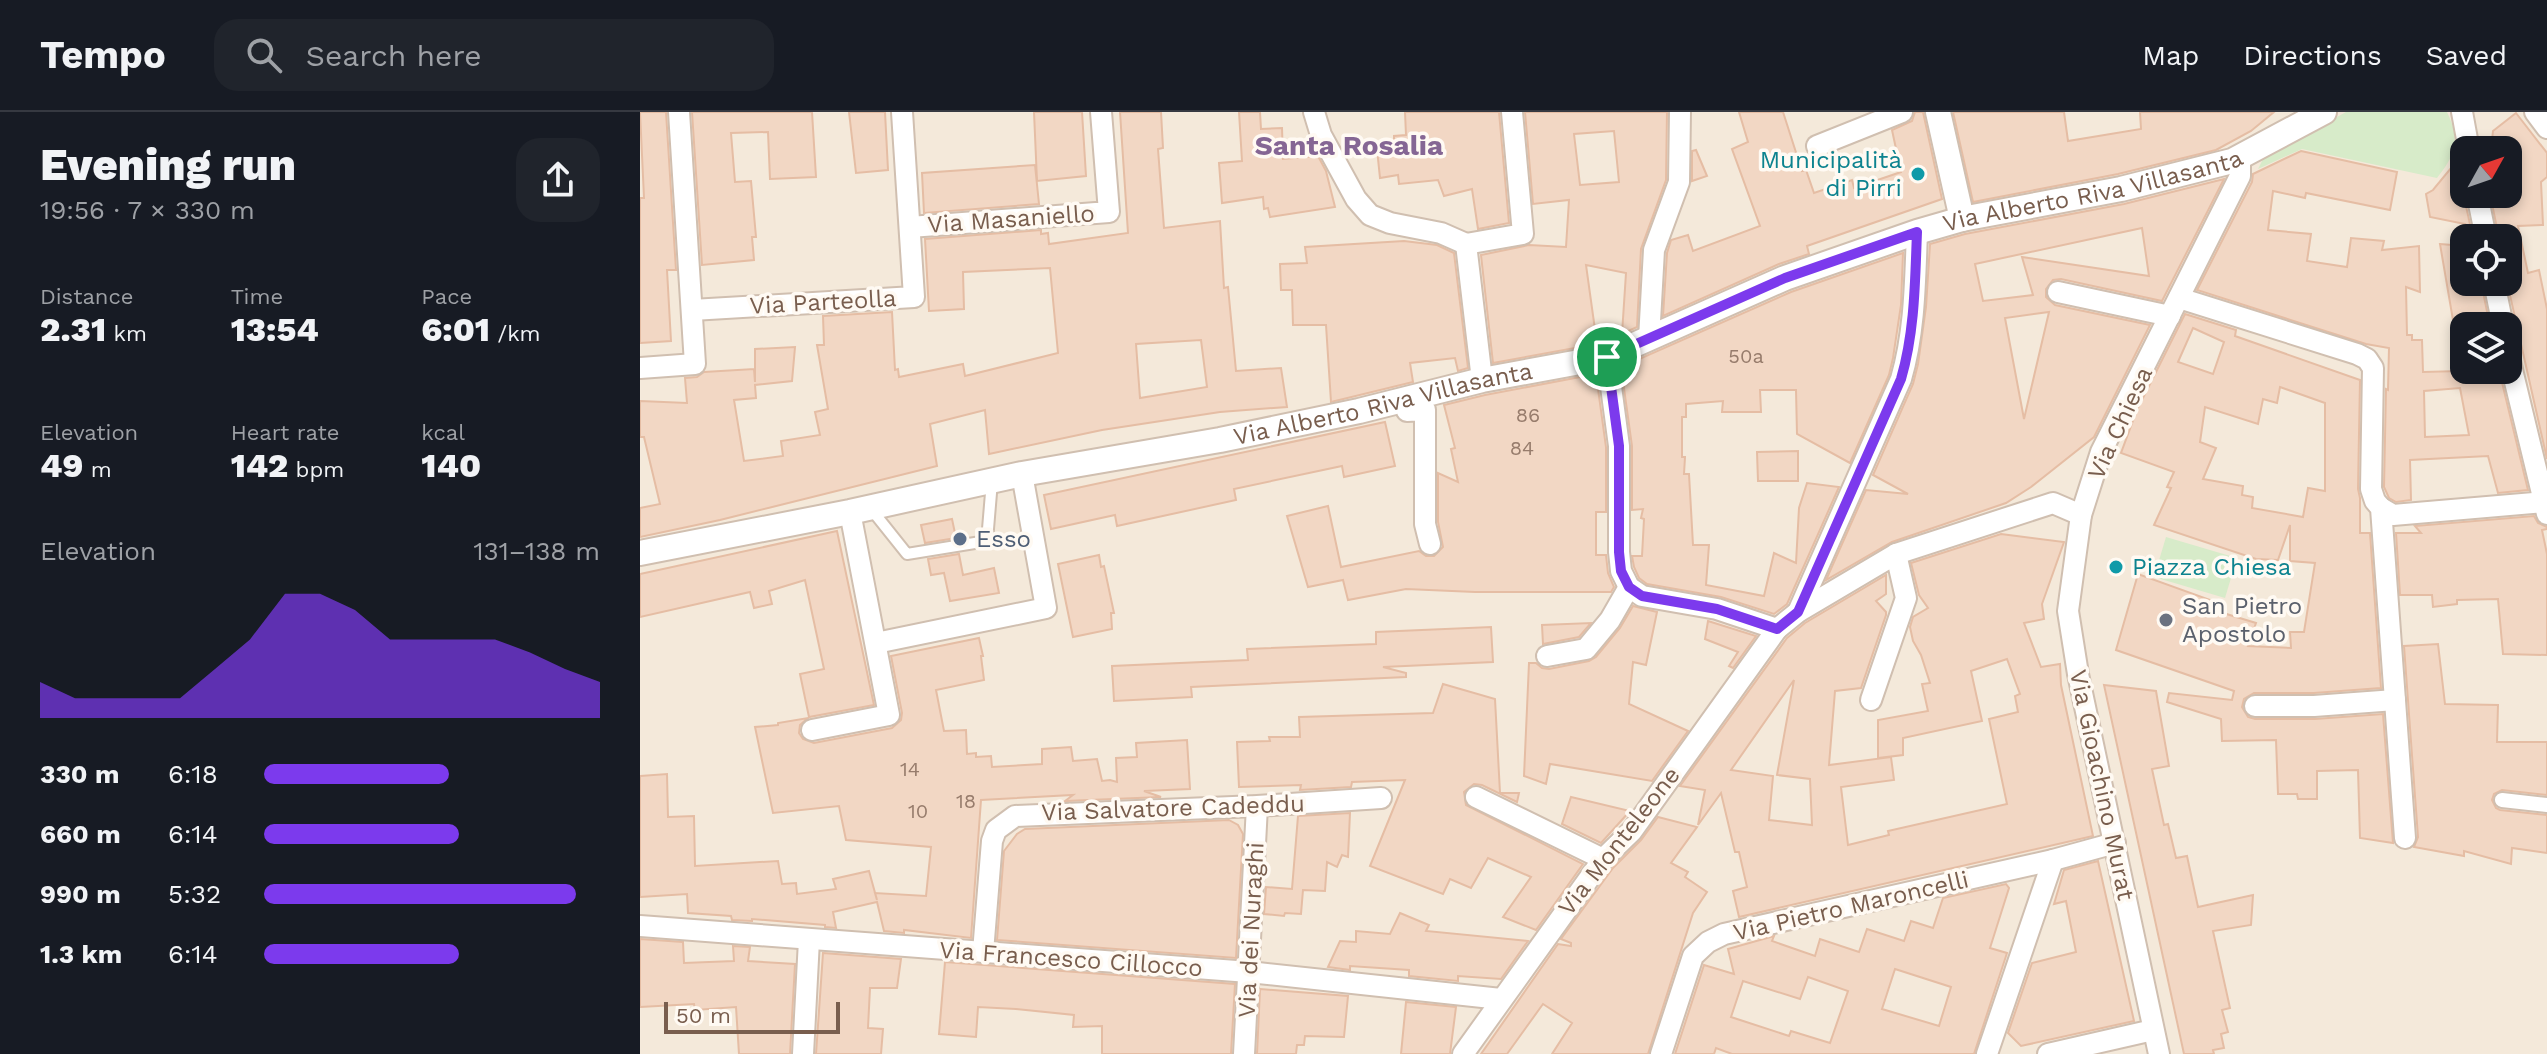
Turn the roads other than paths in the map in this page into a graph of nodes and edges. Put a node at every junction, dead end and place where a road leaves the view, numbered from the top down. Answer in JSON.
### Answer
{"nodes":[{"id":1,"x":679,"y":112,"type":"edge"},
{"id":2,"x":902,"y":112,"type":"edge"},
{"id":3,"x":1101,"y":112,"type":"edge"},
{"id":4,"x":1314,"y":112,"type":"edge"},
{"id":5,"x":1512,"y":112,"type":"edge"},
{"id":6,"x":1680,"y":112,"type":"edge"},
{"id":7,"x":1902,"y":112,"type":"edge"},
{"id":8,"x":1938,"y":112,"type":"edge"},
{"id":9,"x":2324,"y":112,"type":"edge"},
{"id":10,"x":2462,"y":112,"type":"edge"},
{"id":11,"x":2535,"y":112,"type":"edge"},
{"id":12,"x":2547,"y":128,"type":"edge"},
{"id":13,"x":2466,"y":136,"type":"edge"},
{"id":14,"x":1817,"y":146,"type":"dead end"},
{"id":15,"x":2240,"y":158,"type":"junction"},
{"id":16,"x":1962,"y":219,"type":"junction"},
{"id":17,"x":910,"y":227,"type":"junction"},
{"id":18,"x":1917,"y":232,"type":"junction"},
{"id":19,"x":1466,"y":244,"type":"junction"},
{"id":20,"x":2058,"y":292,"type":"dead end"},
{"id":21,"x":2175,"y":307,"type":"junction"},
{"id":22,"x":692,"y":310,"type":"junction"},
{"id":23,"x":1649,"y":339,"type":"junction"},
{"id":24,"x":1607,"y":357,"type":"junction"},
{"id":25,"x":640,"y":368,"type":"edge"},
{"id":26,"x":1482,"y":380,"type":"junction"},
{"id":27,"x":2516,"y":384,"type":"edge"},
{"id":28,"x":1407,"y":398,"type":"junction"},
{"id":29,"x":1022,"y":474,"type":"junction"},
{"id":30,"x":992,"y":481,"type":"junction"},
{"id":31,"x":2546,"y":506,"type":"edge"},
{"id":32,"x":2381,"y":508,"type":"junction"},
{"id":33,"x":860,"y":510,"type":"junction"},
{"id":34,"x":2081,"y":515,"type":"junction"},
{"id":35,"x":1430,"y":544,"type":"dead end"},
{"id":36,"x":640,"y":553,"type":"edge"},
{"id":37,"x":1896,"y":554,"type":"junction"},
{"id":38,"x":1629,"y":587,"type":"junction"},
{"id":39,"x":1798,"y":612,"type":"junction"},
{"id":40,"x":1777,"y":629,"type":"junction"},
{"id":41,"x":876,"y":643,"type":"junction"},
{"id":42,"x":1547,"y":656,"type":"dead end"},
{"id":43,"x":1871,"y":700,"type":"dead end"},
{"id":44,"x":2395,"y":700,"type":"junction"},
{"id":45,"x":2255,"y":706,"type":"dead end"},
{"id":46,"x":812,"y":730,"type":"dead end"},
{"id":47,"x":1476,"y":797,"type":"dead end"},
{"id":48,"x":1381,"y":798,"type":"dead end"},
{"id":49,"x":2502,"y":800,"type":"dead end"},
{"id":50,"x":2547,"y":805,"type":"edge"},
{"id":51,"x":1257,"y":806,"type":"junction"},
{"id":52,"x":2405,"y":838,"type":"dead end"},
{"id":53,"x":2115,"y":843,"type":"junction"},
{"id":54,"x":1603,"y":859,"type":"junction"},
{"id":55,"x":2053,"y":860,"type":"junction"},
{"id":56,"x":640,"y":926,"type":"edge"},
{"id":57,"x":809,"y":940,"type":"junction"},
{"id":58,"x":983,"y":952,"type":"junction"},
{"id":59,"x":1249,"y":972,"type":"junction"},
{"id":60,"x":1501,"y":999,"type":"junction"},
{"id":61,"x":2153,"y":1030,"type":"junction"},
{"id":62,"x":803,"y":1054,"type":"edge"},
{"id":63,"x":1244,"y":1054,"type":"edge"},
{"id":64,"x":1463,"y":1054,"type":"edge"},
{"id":65,"x":1661,"y":1054,"type":"edge"},
{"id":66,"x":1987,"y":1054,"type":"edge"},
{"id":67,"x":2048,"y":1054,"type":"edge"},
{"id":68,"x":2159,"y":1054,"type":"edge"}],
"edges":[{"from":1,"to":22,"type":"street"},
{"from":2,"to":17,"type":"street","name":"Via Parteolla"},
{"from":3,"to":17,"type":"street","name":"Via Masaniello"},
{"from":4,"to":19,"type":"street"},
{"from":5,"to":19,"type":"street"},
{"from":6,"to":23,"type":"street"},
{"from":7,"to":14,"type":"street"},
{"from":8,"to":16,"type":"street"},
{"from":9,"to":15,"type":"street","name":"Via Alberto Riva Villasanta"},
{"from":10,"to":13,"type":"street"},
{"from":11,"to":12,"type":"street"},
{"from":15,"to":16,"type":"street","name":"Via Alberto Riva Villasanta"},
{"from":15,"to":21,"type":"street","name":"Via Chiesa"},
{"from":16,"to":18,"type":"street","name":"Via Alberto Riva Villasanta"},
{"from":17,"to":22,"type":"street","name":"Via Parteolla"},
{"from":18,"to":23,"type":"street","name":"Via Alberto Riva Villasanta"},
{"from":18,"to":39,"type":"street"},
{"from":19,"to":26,"type":"street"},
{"from":20,"to":21,"type":"street"},
{"from":21,"to":32,"type":"street"},
{"from":21,"to":34,"type":"street","name":"Via Chiesa"},
{"from":22,"to":25,"type":"street"},
{"from":23,"to":24,"type":"street","name":"Via Alberto Riva Villasanta"},
{"from":24,"to":26,"type":"street","name":"Via Alberto Riva Villasanta"},
{"from":24,"to":38,"type":"street"},
{"from":26,"to":28,"type":"street","name":"Via Alberto Riva Villasanta"},
{"from":27,"to":31,"type":"street"},
{"from":28,"to":29,"type":"street","name":"Via Alberto Riva Villasanta"},
{"from":28,"to":35,"type":"street"},
{"from":29,"to":30,"type":"street","name":"Via Alberto Riva Villasanta"},
{"from":29,"to":41,"type":"street"},
{"from":30,"to":33,"type":"street","name":"Via Alberto Riva Villasanta"},
{"from":30,"to":33,"type":"lane"},
{"from":31,"to":32,"type":"street"},
{"from":32,"to":44,"type":"street"},
{"from":33,"to":36,"type":"street","name":"Via Alberto Riva Villasanta"},
{"from":33,"to":41,"type":"street"},
{"from":34,"to":37,"type":"street"},
{"from":34,"to":53,"type":"street","name":"Via Gioachino Murat"},
{"from":37,"to":39,"type":"street"},
{"from":37,"to":43,"type":"street"},
{"from":38,"to":40,"type":"street"},
{"from":38,"to":42,"type":"street"},
{"from":39,"to":40,"type":"street"},
{"from":40,"to":54,"type":"street","name":"Via Monteleone"},
{"from":41,"to":46,"type":"street"},
{"from":44,"to":45,"type":"street"},
{"from":44,"to":52,"type":"street"},
{"from":47,"to":54,"type":"street"},
{"from":48,"to":51,"type":"street","name":"Via Salvatore Cadeddu"},
{"from":49,"to":50,"type":"street"},
{"from":51,"to":58,"type":"street","name":"Via Salvatore Cadeddu"},
{"from":51,"to":59,"type":"street","name":"Via dei Nuraghi"},
{"from":53,"to":55,"type":"street","name":"Via Pietro Maroncelli"},
{"from":53,"to":61,"type":"street","name":"Via Gioachino Murat"},
{"from":54,"to":60,"type":"street","name":"Via Monteleone"},
{"from":55,"to":65,"type":"street","name":"Via Pietro Maroncelli"},
{"from":55,"to":66,"type":"street"},
{"from":56,"to":57,"type":"street","name":"Via Francesco Cillocco"},
{"from":57,"to":58,"type":"street","name":"Via Francesco Cillocco"},
{"from":57,"to":62,"type":"street"},
{"from":58,"to":59,"type":"street","name":"Via Francesco Cillocco"},
{"from":59,"to":60,"type":"street","name":"Via Francesco Cillocco"},
{"from":59,"to":63,"type":"street","name":"Via dei Nuraghi"},
{"from":60,"to":64,"type":"street","name":"Via Monteleone"},
{"from":61,"to":67,"type":"street"},
{"from":61,"to":68,"type":"street","name":"Via Gioachino Murat"}]}
